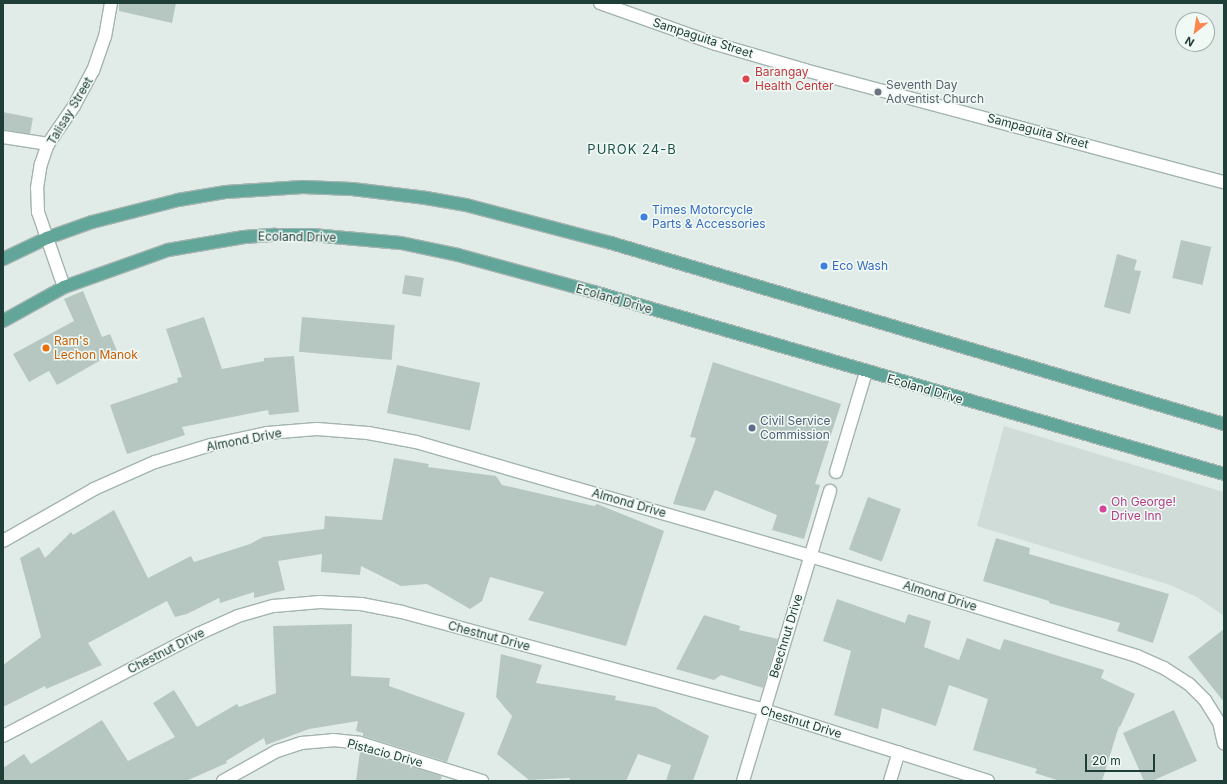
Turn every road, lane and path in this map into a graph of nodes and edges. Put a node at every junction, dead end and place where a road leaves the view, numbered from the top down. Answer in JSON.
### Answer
{"nodes":[{"id":1,"x":110,"y":3,"type":"edge"},
{"id":2,"x":600,"y":3,"type":"edge"},
{"id":3,"x":3,"y":137,"type":"edge"},
{"id":4,"x":48,"y":144,"type":"junction"},
{"id":5,"x":1224,"y":182,"type":"edge"},
{"id":6,"x":47,"y":238,"type":"junction"},
{"id":7,"x":3,"y":259,"type":"edge"},
{"id":8,"x":64,"y":287,"type":"junction"},
{"id":9,"x":3,"y":321,"type":"edge"},
{"id":10,"x":866,"y":372,"type":"junction"},
{"id":11,"x":1224,"y":424,"type":"edge"},
{"id":12,"x":836,"y":472,"type":"dead end"},
{"id":13,"x":1224,"y":474,"type":"edge"},
{"id":14,"x":830,"y":491,"type":"dead end"},
{"id":15,"x":3,"y":541,"type":"edge"},
{"id":16,"x":810,"y":556,"type":"junction"},
{"id":17,"x":764,"y":710,"type":"junction"},
{"id":18,"x":3,"y":736,"type":"edge"},
{"id":19,"x":1224,"y":743,"type":"edge"},
{"id":20,"x":899,"y":752,"type":"junction"},
{"id":21,"x":223,"y":781,"type":"edge"},
{"id":22,"x":482,"y":781,"type":"edge"},
{"id":23,"x":743,"y":781,"type":"edge"},
{"id":24,"x":890,"y":781,"type":"edge"},
{"id":25,"x":988,"y":781,"type":"edge"}],
"edges":[{"from":1,"to":4,"type":"street","name":"Talisay Street"},
{"from":2,"to":5,"type":"street","name":"Sampaguita Street"},
{"from":3,"to":4,"type":"street"},
{"from":4,"to":6,"type":"street","name":"Talisay Street"},
{"from":6,"to":7,"type":"main road"},
{"from":6,"to":8,"type":"street","name":"Talisay Street"},
{"from":6,"to":11,"type":"main road"},
{"from":8,"to":9,"type":"main road","name":"Ecoland Drive"},
{"from":8,"to":10,"type":"main road","name":"Ecoland Drive"},
{"from":10,"to":12,"type":"street"},
{"from":10,"to":13,"type":"main road","name":"Ecoland Drive"},
{"from":14,"to":16,"type":"street","name":"Beechnut Drive"},
{"from":15,"to":16,"type":"street","name":"Almond Drive"},
{"from":16,"to":17,"type":"street","name":"Beechnut Drive"},
{"from":16,"to":19,"type":"street","name":"Almond Drive"},
{"from":17,"to":18,"type":"street","name":"Chestnut Drive"},
{"from":17,"to":20,"type":"street","name":"Chestnut Drive"},
{"from":17,"to":23,"type":"street","name":"Beechnut Drive"},
{"from":20,"to":24,"type":"street"},
{"from":20,"to":25,"type":"street","name":"Chestnut Drive"},
{"from":21,"to":22,"type":"street","name":"Pistacio Drive"}]}
